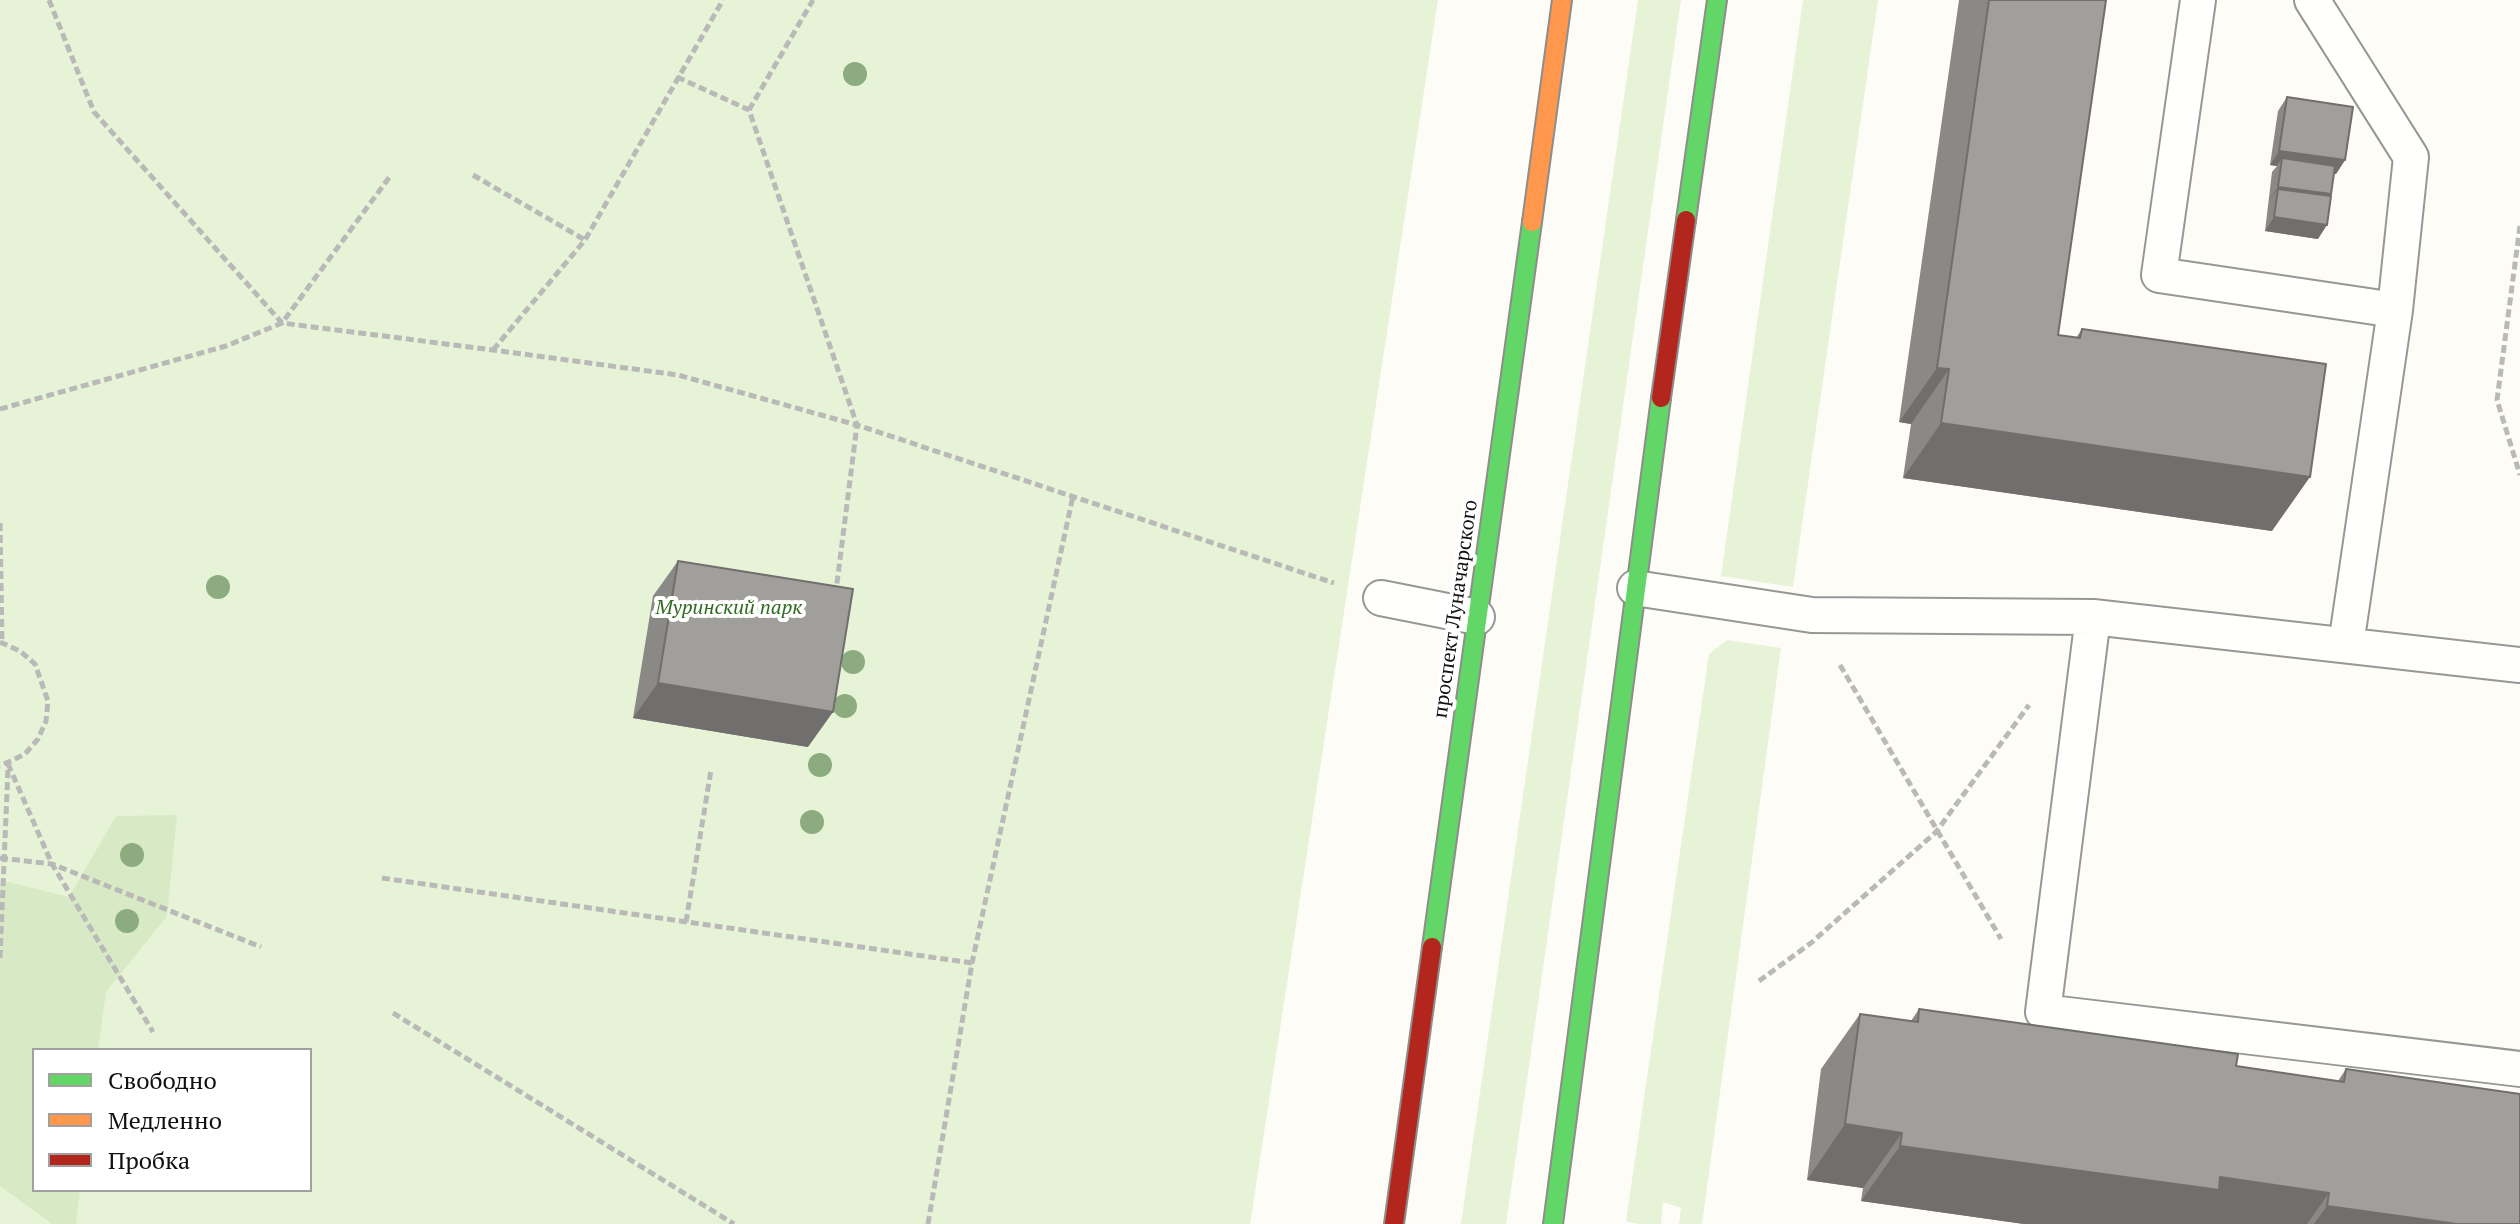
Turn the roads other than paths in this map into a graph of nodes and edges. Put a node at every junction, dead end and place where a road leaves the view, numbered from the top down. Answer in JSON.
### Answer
{"nodes":[{"id":1,"x":1562,"y":0,"type":"edge"},
{"id":2,"x":1717,"y":0,"type":"edge"},
{"id":3,"x":2198,"y":0,"type":"edge"},
{"id":4,"x":2312,"y":0,"type":"edge"},
{"id":5,"x":2395,"y":310,"type":"junction"},
{"id":6,"x":1635,"y":588,"type":"junction"},
{"id":7,"x":1381,"y":598,"type":"road end"},
{"id":8,"x":1477,"y":617,"type":"junction"},
{"id":9,"x":2093,"y":617,"type":"junction"},
{"id":10,"x":2346,"y":645,"type":"junction"},
{"id":11,"x":2520,"y":665,"type":"edge"},
{"id":12,"x":2520,"y":1069,"type":"edge"},
{"id":13,"x":1394,"y":1224,"type":"edge"},
{"id":14,"x":1553,"y":1224,"type":"edge"}],
"edges":[{"from":1,"to":8,"type":"main road","name":"проспект Луначарского"},
{"from":2,"to":6,"type":"main road"},
{"from":3,"to":5,"type":"lane"},
{"from":4,"to":5,"type":"lane"},
{"from":5,"to":10,"type":"lane"},
{"from":6,"to":9,"type":"lane"},
{"from":6,"to":14,"type":"main road"},
{"from":7,"to":8,"type":"lane"},
{"from":8,"to":13,"type":"main road","name":"проспект Луначарского"},
{"from":9,"to":10,"type":"lane"},
{"from":9,"to":12,"type":"lane"},
{"from":10,"to":11,"type":"lane"}]}
